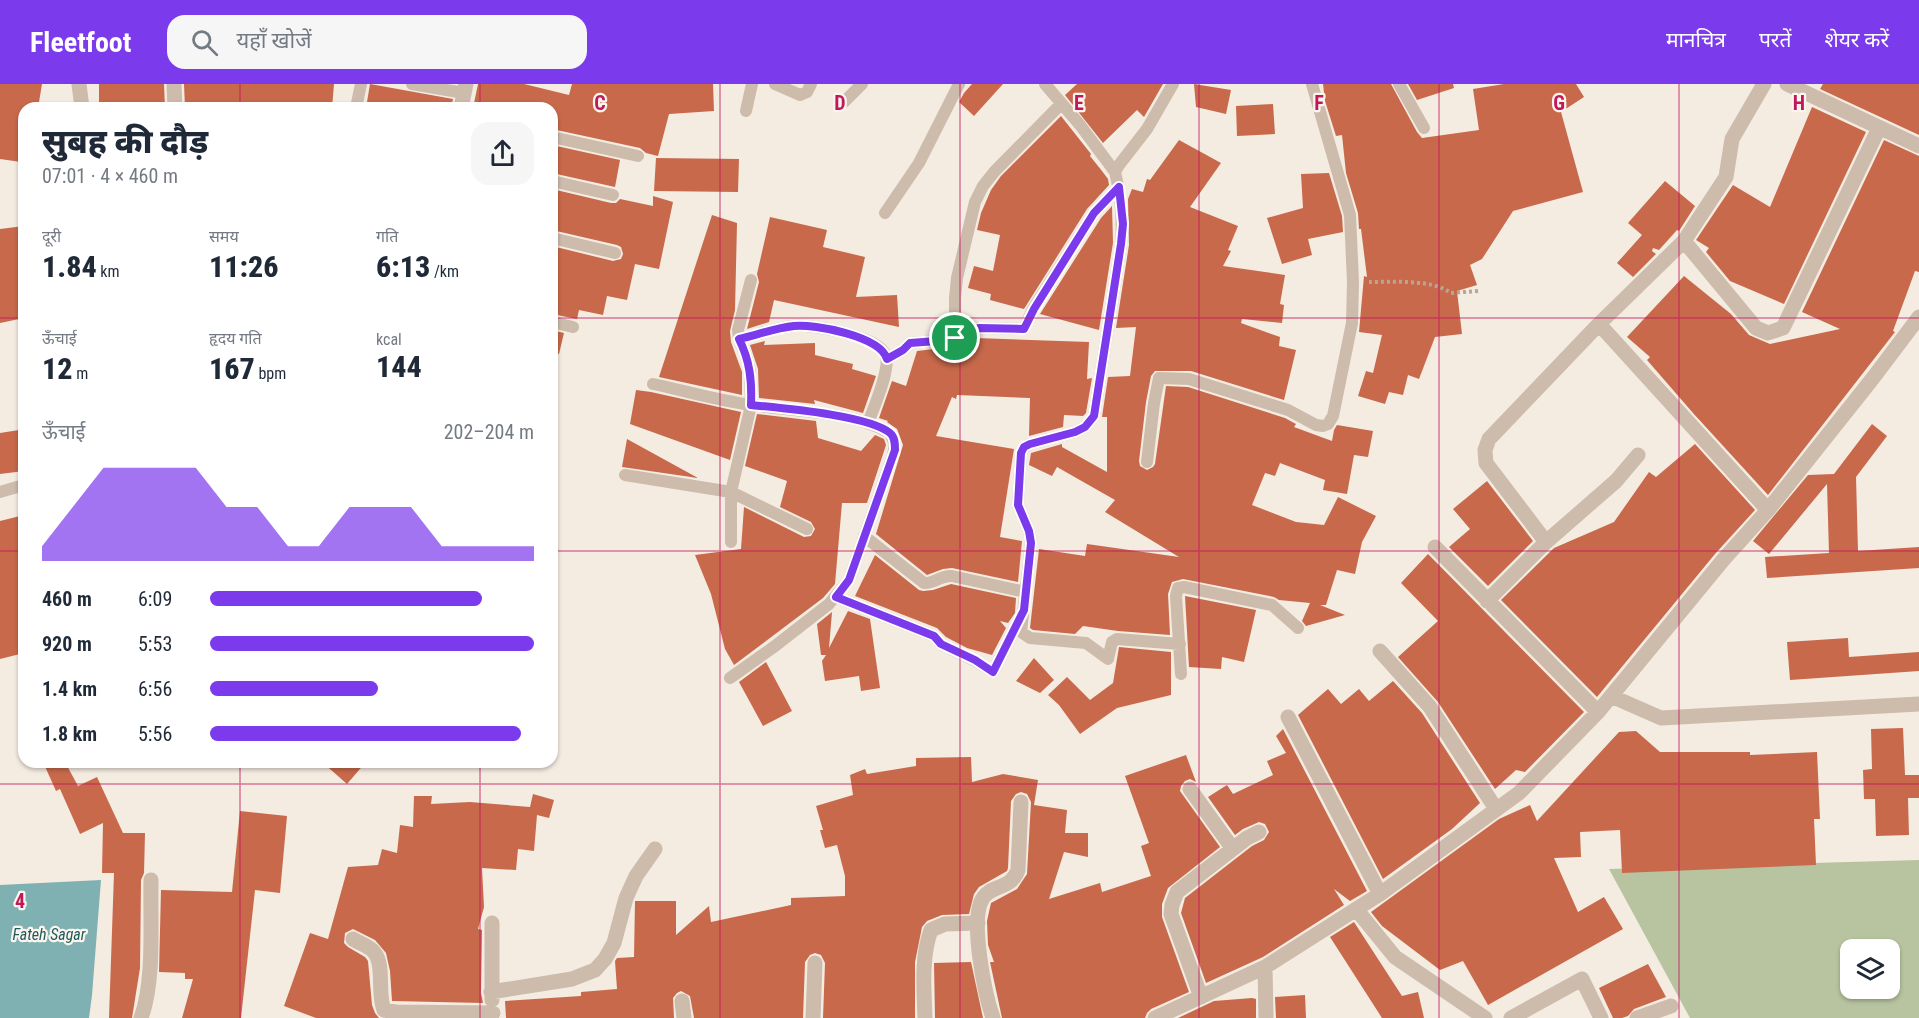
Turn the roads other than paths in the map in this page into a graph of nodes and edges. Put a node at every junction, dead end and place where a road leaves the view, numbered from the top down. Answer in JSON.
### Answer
{"nodes":[{"id":1,"x":79,"y":84,"type":"edge"},
{"id":2,"x":174,"y":84,"type":"edge"},
{"id":3,"x":361,"y":84,"type":"edge"},
{"id":4,"x":412,"y":84,"type":"edge"},
{"id":5,"x":752,"y":84,"type":"edge"},
{"id":6,"x":775,"y":84,"type":"edge"},
{"id":7,"x":811,"y":84,"type":"edge"},
{"id":8,"x":862,"y":84,"type":"edge"},
{"id":9,"x":959,"y":84,"type":"edge"},
{"id":10,"x":1045,"y":84,"type":"edge"},
{"id":11,"x":1173,"y":84,"type":"edge"},
{"id":12,"x":1312,"y":84,"type":"edge"},
{"id":13,"x":1398,"y":84,"type":"edge"},
{"id":14,"x":1764,"y":84,"type":"edge"},
{"id":15,"x":1786,"y":84,"type":"edge"},
{"id":16,"x":464,"y":95,"type":"edge"},
{"id":17,"x":81,"y":102,"type":"edge"},
{"id":18,"x":174,"y":102,"type":"edge"},
{"id":19,"x":357,"y":102,"type":"edge"},
{"id":20,"x":844,"y":102,"type":"dead end"},
{"id":21,"x":1061,"y":104,"type":"junction"},
{"id":22,"x":746,"y":111,"type":"dead end"},
{"id":23,"x":1424,"y":128,"type":"dead end"},
{"id":24,"x":1879,"y":128,"type":"junction"},
{"id":25,"x":558,"y":138,"type":"edge"},
{"id":26,"x":1919,"y":146,"type":"edge"},
{"id":27,"x":638,"y":156,"type":"dead end"},
{"id":28,"x":1115,"y":172,"type":"junction"},
{"id":29,"x":558,"y":182,"type":"edge"},
{"id":30,"x":1119,"y":187,"type":"junction"},
{"id":31,"x":613,"y":195,"type":"dead end"},
{"id":32,"x":885,"y":213,"type":"dead end"},
{"id":33,"x":558,"y":239,"type":"edge"},
{"id":34,"x":1684,"y":241,"type":"junction"},
{"id":35,"x":615,"y":253,"type":"dead end"},
{"id":36,"x":752,"y":280,"type":"dead end"},
{"id":37,"x":1919,"y":316,"type":"edge"},
{"id":38,"x":558,"y":323,"type":"edge"},
{"id":39,"x":1599,"y":324,"type":"junction"},
{"id":40,"x":573,"y":327,"type":"dead end"},
{"id":41,"x":955,"y":338,"type":"junction"},
{"id":42,"x":739,"y":339,"type":"junction"},
{"id":43,"x":887,"y":359,"type":"junction"},
{"id":44,"x":653,"y":384,"type":"dead end"},
{"id":45,"x":751,"y":405,"type":"junction"},
{"id":46,"x":868,"y":423,"type":"junction"},
{"id":47,"x":1638,"y":455,"type":"dead end"},
{"id":48,"x":1147,"y":462,"type":"dead end"},
{"id":49,"x":625,"y":475,"type":"dead end"},
{"id":50,"x":18,"y":487,"type":"edge"},
{"id":51,"x":0,"y":492,"type":"edge"},
{"id":52,"x":731,"y":492,"type":"junction"},
{"id":53,"x":1768,"y":510,"type":"junction"},
{"id":54,"x":807,"y":529,"type":"dead end"},
{"id":55,"x":864,"y":536,"type":"junction"},
{"id":56,"x":731,"y":542,"type":"dead end"},
{"id":57,"x":1546,"y":542,"type":"junction"},
{"id":58,"x":1435,"y":547,"type":"dead end"},
{"id":59,"x":1026,"y":592,"type":"junction"},
{"id":60,"x":836,"y":597,"type":"junction"},
{"id":61,"x":1487,"y":601,"type":"junction"},
{"id":62,"x":1024,"y":610,"type":"junction"},
{"id":63,"x":1298,"y":628,"type":"dead end"},
{"id":64,"x":1180,"y":644,"type":"junction"},
{"id":65,"x":1380,"y":651,"type":"dead end"},
{"id":66,"x":1181,"y":674,"type":"dead end"},
{"id":67,"x":730,"y":678,"type":"dead end"},
{"id":68,"x":1611,"y":696,"type":"junction"},
{"id":69,"x":1919,"y":704,"type":"edge"},
{"id":70,"x":1598,"y":712,"type":"junction"},
{"id":71,"x":1288,"y":717,"type":"dead end"},
{"id":72,"x":1190,"y":789,"type":"dead end"},
{"id":73,"x":1022,"y":802,"type":"dead end"},
{"id":74,"x":1496,"y":809,"type":"junction"},
{"id":75,"x":1259,"y":832,"type":"dead end"},
{"id":76,"x":655,"y":849,"type":"dead end"},
{"id":77,"x":1233,"y":849,"type":"junction"},
{"id":78,"x":151,"y":880,"type":"dead end"},
{"id":79,"x":1380,"y":894,"type":"junction"},
{"id":80,"x":1356,"y":909,"type":"junction"},
{"id":81,"x":492,"y":923,"type":"dead end"},
{"id":82,"x":978,"y":923,"type":"junction"},
{"id":83,"x":353,"y":939,"type":"dead end"},
{"id":84,"x":815,"y":963,"type":"dead end"},
{"id":85,"x":1265,"y":967,"type":"junction"},
{"id":86,"x":491,"y":992,"type":"junction"},
{"id":87,"x":1201,"y":997,"type":"junction"},
{"id":88,"x":682,"y":1001,"type":"dead end"},
{"id":89,"x":1671,"y":1006,"type":"dead end"},
{"id":90,"x":493,"y":1016,"type":"edge"},
{"id":91,"x":141,"y":1018,"type":"edge"},
{"id":92,"x":684,"y":1018,"type":"edge"},
{"id":93,"x":813,"y":1018,"type":"edge"},
{"id":94,"x":925,"y":1018,"type":"edge"},
{"id":95,"x":993,"y":1018,"type":"edge"},
{"id":96,"x":1155,"y":1018,"type":"edge"},
{"id":97,"x":1266,"y":1018,"type":"edge"},
{"id":98,"x":1485,"y":1018,"type":"edge"},
{"id":99,"x":1511,"y":1018,"type":"edge"},
{"id":100,"x":1601,"y":1018,"type":"edge"},
{"id":101,"x":1637,"y":1018,"type":"edge"}],
"edges":[{"from":1,"to":17,"type":"street"},
{"from":2,"to":18,"type":"street"},
{"from":3,"to":19,"type":"lane"},
{"from":4,"to":16,"type":"lane"},
{"from":5,"to":22,"type":"lane"},
{"from":6,"to":7,"type":"lane"},
{"from":8,"to":20,"type":"lane"},
{"from":9,"to":32,"type":"lane"},
{"from":10,"to":21,"type":"lane"},
{"from":11,"to":28,"type":"lane"},
{"from":12,"to":48,"type":"lane"},
{"from":13,"to":23,"type":"lane"},
{"from":14,"to":34,"type":"street"},
{"from":15,"to":24,"type":"street"},
{"from":21,"to":28,"type":"lane"},
{"from":21,"to":41,"type":"lane"},
{"from":24,"to":26,"type":"street"},
{"from":24,"to":34,"type":"street"},
{"from":25,"to":27,"type":"lane"},
{"from":28,"to":30,"type":"lane"},
{"from":29,"to":31,"type":"lane"},
{"from":30,"to":41,"type":"lane"},
{"from":30,"to":59,"type":"lane"},
{"from":33,"to":35,"type":"lane"},
{"from":34,"to":39,"type":"street"},
{"from":36,"to":42,"type":"lane"},
{"from":37,"to":53,"type":"street"},
{"from":38,"to":40,"type":"lane"},
{"from":39,"to":53,"type":"street"},
{"from":39,"to":57,"type":"street"},
{"from":41,"to":43,"type":"lane"},
{"from":42,"to":43,"type":"lane"},
{"from":42,"to":45,"type":"lane"},
{"from":43,"to":46,"type":"lane"},
{"from":44,"to":45,"type":"lane"},
{"from":45,"to":46,"type":"lane"},
{"from":45,"to":52,"type":"lane"},
{"from":46,"to":55,"type":"lane"},
{"from":47,"to":57,"type":"street"},
{"from":49,"to":52,"type":"lane"},
{"from":50,"to":51,"type":"lane"},
{"from":52,"to":54,"type":"lane"},
{"from":52,"to":56,"type":"lane"},
{"from":53,"to":68,"type":"street"},
{"from":55,"to":59,"type":"lane"},
{"from":55,"to":60,"type":"lane"},
{"from":57,"to":61,"type":"street"},
{"from":58,"to":61,"type":"street"},
{"from":59,"to":62,"type":"lane"},
{"from":60,"to":62,"type":"lane"},
{"from":60,"to":67,"type":"lane"},
{"from":61,"to":70,"type":"street"},
{"from":62,"to":64,"type":"lane"},
{"from":63,"to":64,"type":"lane"},
{"from":64,"to":66,"type":"lane"},
{"from":65,"to":74,"type":"street"},
{"from":68,"to":69,"type":"street"},
{"from":68,"to":70,"type":"street"},
{"from":70,"to":74,"type":"street"},
{"from":71,"to":79,"type":"street"},
{"from":72,"to":77,"type":"street"},
{"from":73,"to":82,"type":"street"},
{"from":74,"to":79,"type":"street"},
{"from":75,"to":77,"type":"street"},
{"from":76,"to":86,"type":"street"},
{"from":77,"to":87,"type":"street"},
{"from":78,"to":91,"type":"street"},
{"from":79,"to":80,"type":"street"},
{"from":80,"to":85,"type":"street"},
{"from":80,"to":98,"type":"street"},
{"from":81,"to":86,"type":"street"},
{"from":82,"to":94,"type":"street"},
{"from":82,"to":95,"type":"street"},
{"from":83,"to":90,"type":"street"},
{"from":84,"to":93,"type":"street"},
{"from":85,"to":87,"type":"street"},
{"from":85,"to":97,"type":"street"},
{"from":86,"to":90,"type":"street"},
{"from":87,"to":96,"type":"street"},
{"from":88,"to":92,"type":"street"},
{"from":89,"to":101,"type":"street"},
{"from":99,"to":100,"type":"street"}]}
